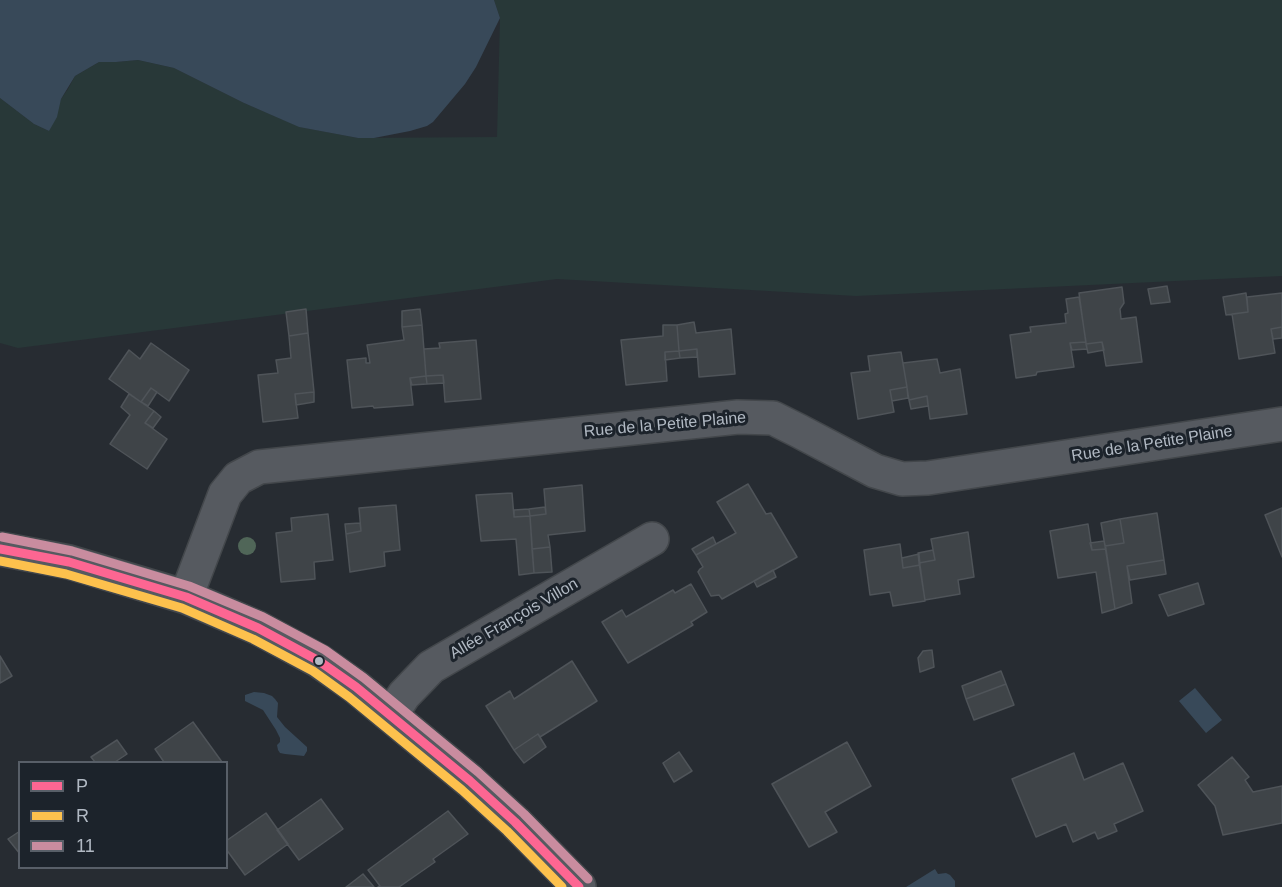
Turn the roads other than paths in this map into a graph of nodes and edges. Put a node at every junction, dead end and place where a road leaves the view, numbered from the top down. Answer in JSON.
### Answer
{"nodes":[{"id":1,"x":1282,"y":424,"type":"edge"},
{"id":2,"x":652,"y":539,"type":"dead end"},
{"id":3,"x":0,"y":549,"type":"edge"},
{"id":4,"x":186,"y":597,"type":"junction"},
{"id":5,"x":391,"y":715,"type":"junction"},
{"id":6,"x":579,"y":887,"type":"edge"}],
"edges":[{"from":1,"to":4,"type":"street","name":"Rue de la Petite Plaine"},
{"from":2,"to":5,"type":"street","name":"Allée François Villon"},
{"from":3,"to":4,"type":"street"},
{"from":4,"to":5,"type":"street"},
{"from":5,"to":6,"type":"street"}]}
